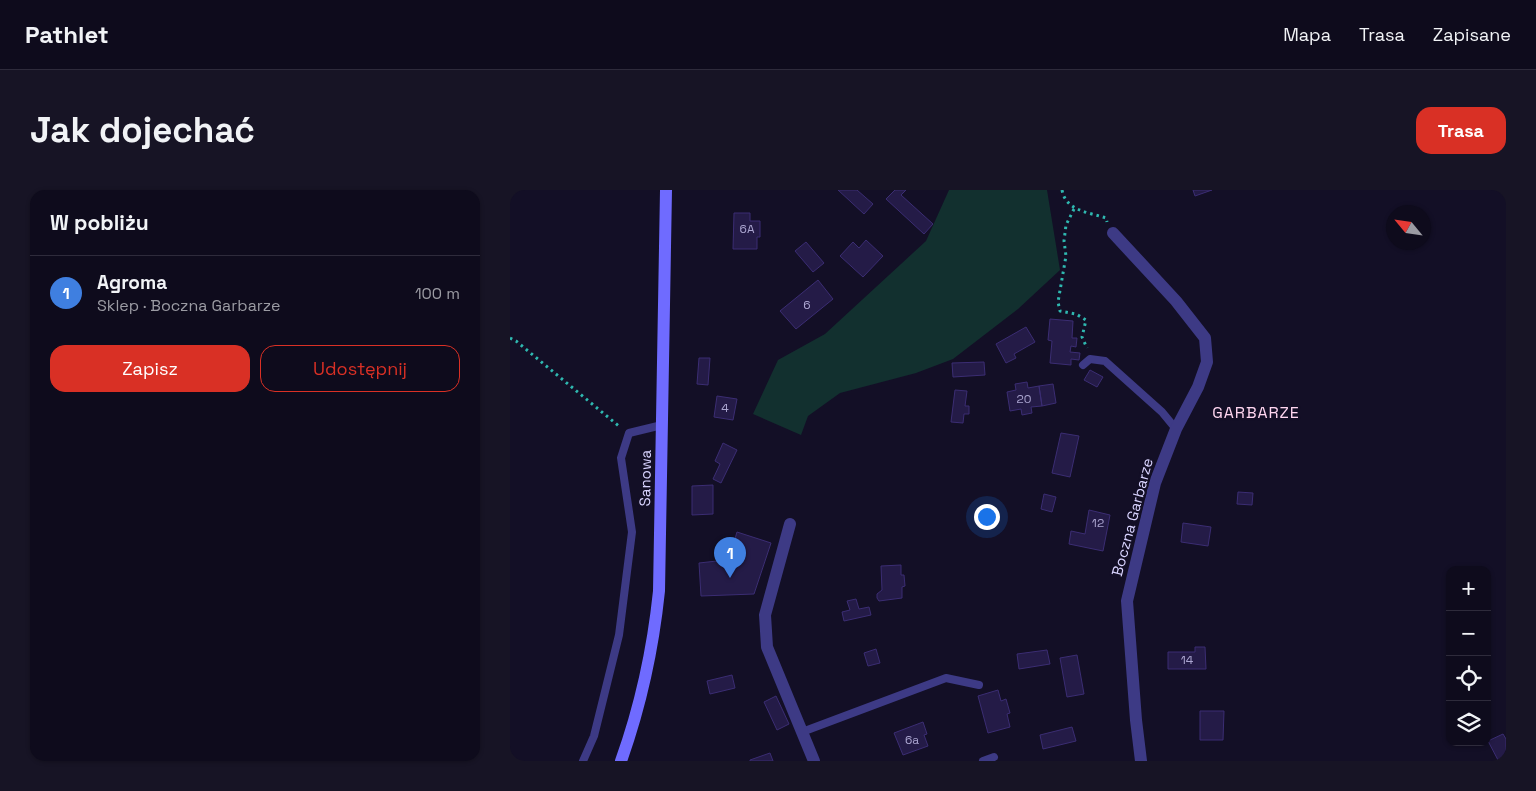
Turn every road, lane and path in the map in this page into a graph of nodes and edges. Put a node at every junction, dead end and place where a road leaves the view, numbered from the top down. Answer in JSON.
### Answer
{"nodes":[{"id":1,"x":666,"y":190,"type":"edge"},
{"id":2,"x":1062,"y":190,"type":"edge"},
{"id":3,"x":1074,"y":209,"type":"junction"},
{"id":4,"x":1114,"y":233,"type":"joint"},
{"id":5,"x":510,"y":338,"type":"edge"},
{"id":6,"x":1105,"y":361,"type":"junction"},
{"id":7,"x":1083,"y":365,"type":"dead end"},
{"id":8,"x":662,"y":425,"type":"junction"},
{"id":9,"x":1176,"y":429,"type":"junction"},
{"id":10,"x":628,"y":433,"type":"junction"},
{"id":11,"x":790,"y":524,"type":"dead end"},
{"id":12,"x":979,"y":686,"type":"dead end"},
{"id":13,"x":802,"y":732,"type":"junction"},
{"id":14,"x":994,"y":757,"type":"dead end"},
{"id":15,"x":583,"y":761,"type":"edge"},
{"id":16,"x":621,"y":761,"type":"edge"},
{"id":17,"x":814,"y":761,"type":"edge"},
{"id":18,"x":983,"y":761,"type":"edge"},
{"id":19,"x":1141,"y":761,"type":"edge"}],
"edges":[{"from":1,"to":8,"type":"main road","name":"Sanowa"},
{"from":2,"to":3,"type":"path"},
{"from":3,"to":4,"type":"path"},
{"from":3,"to":6,"type":"path"},
{"from":4,"to":9,"type":"street","name":"Boczna Garbarze"},
{"from":5,"to":10,"type":"path"},
{"from":6,"to":7,"type":"lane"},
{"from":6,"to":9,"type":"lane"},
{"from":8,"to":10,"type":"lane"},
{"from":8,"to":16,"type":"main road","name":"Sanowa"},
{"from":9,"to":19,"type":"street","name":"Boczna Garbarze"},
{"from":10,"to":15,"type":"lane"},
{"from":11,"to":13,"type":"street"},
{"from":12,"to":13,"type":"lane"},
{"from":13,"to":17,"type":"street"},
{"from":14,"to":18,"type":"lane"}]}
